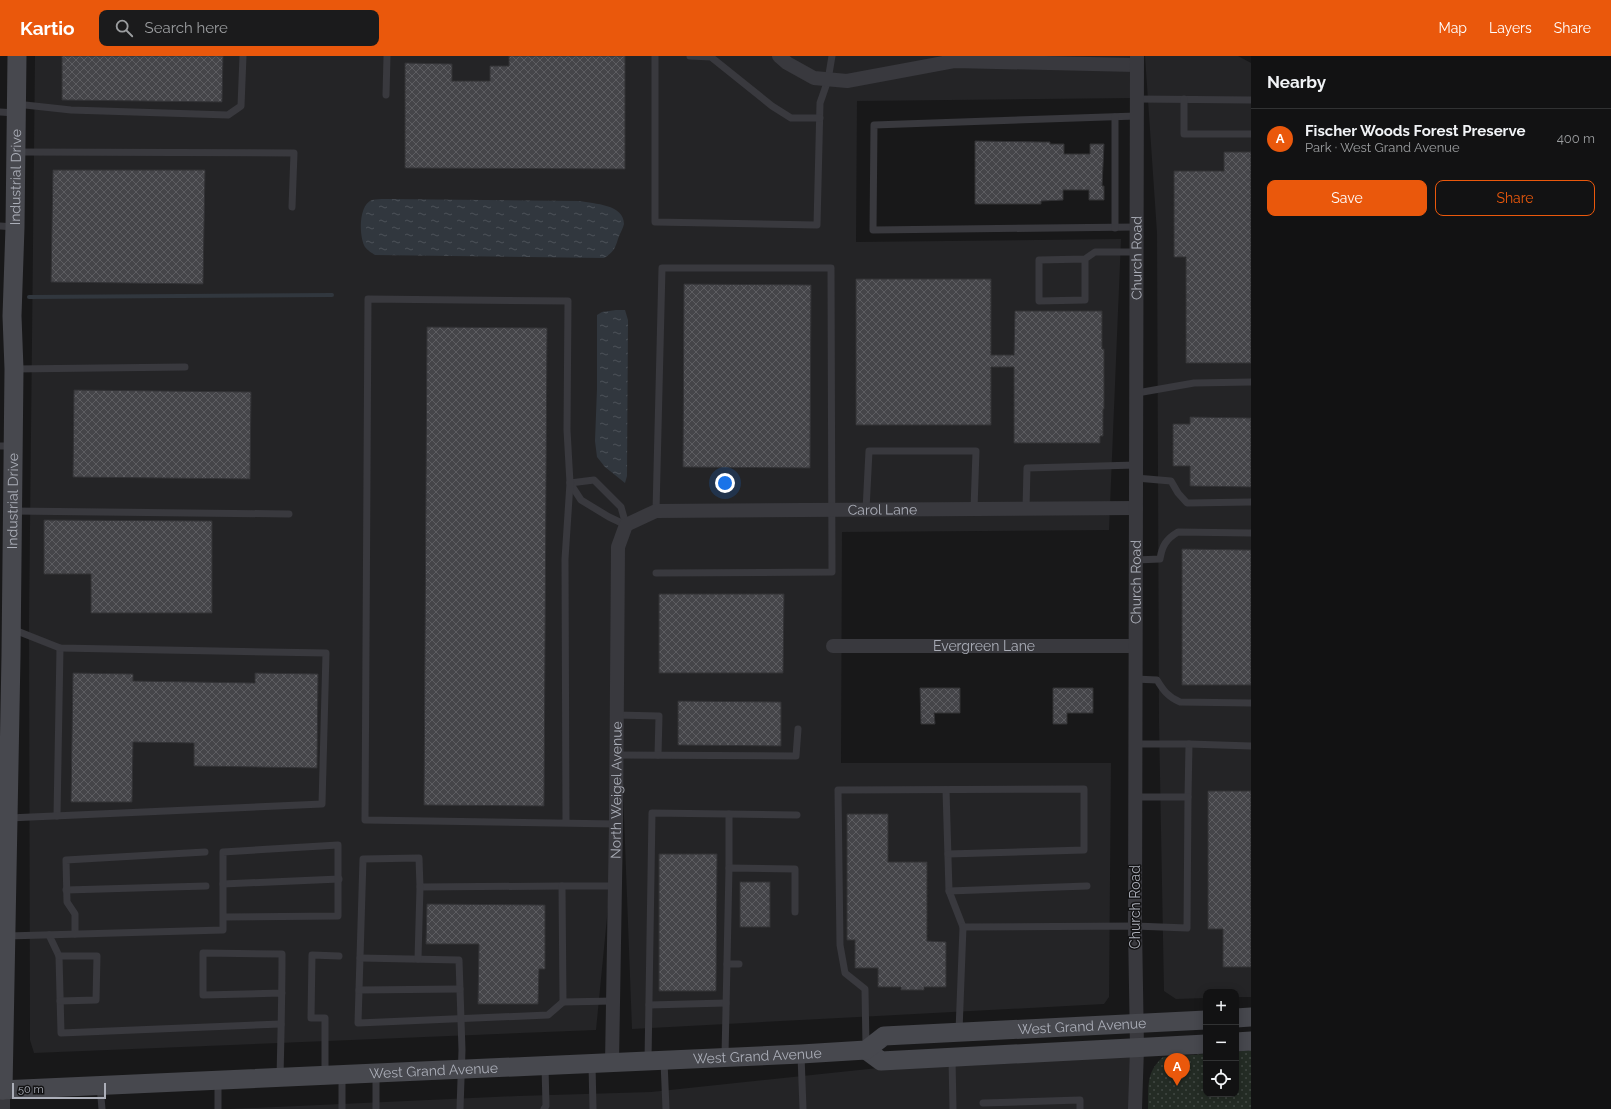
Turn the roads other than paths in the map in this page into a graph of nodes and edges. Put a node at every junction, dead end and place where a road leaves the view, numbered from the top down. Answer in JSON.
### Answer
{"nodes":[{"id":1,"x":17,"y":56,"type":"edge"},
{"id":2,"x":243,"y":56,"type":"edge"},
{"id":3,"x":387,"y":56,"type":"edge"},
{"id":4,"x":655,"y":56,"type":"edge"},
{"id":5,"x":690,"y":56,"type":"edge"},
{"id":6,"x":779,"y":56,"type":"edge"},
{"id":7,"x":832,"y":56,"type":"edge"},
{"id":8,"x":954,"y":59,"type":"edge"},
{"id":9,"x":1136,"y":60,"type":"edge"},
{"id":10,"x":828,"y":80,"type":"junction"},
{"id":11,"x":386,"y":95,"type":"dead end"},
{"id":12,"x":1136,"y":98,"type":"junction"},
{"id":13,"x":1184,"y":99,"type":"junction"},
{"id":14,"x":1251,"y":100,"type":"edge"},
{"id":15,"x":11,"y":110,"type":"edge"},
{"id":16,"x":1136,"y":116,"type":"junction"},
{"id":17,"x":1115,"y":117,"type":"junction"},
{"id":18,"x":820,"y":118,"type":"junction"},
{"id":19,"x":1251,"y":134,"type":"edge"},
{"id":20,"x":16,"y":152,"type":"junction"},
{"id":21,"x":292,"y":207,"type":"dead end"},
{"id":22,"x":8,"y":227,"type":"edge"},
{"id":23,"x":1136,"y":227,"type":"junction"},
{"id":24,"x":1114,"y":228,"type":"junction"},
{"id":25,"x":1137,"y":252,"type":"junction"},
{"id":26,"x":1085,"y":259,"type":"junction"},
{"id":27,"x":185,"y":367,"type":"dead end"},
{"id":28,"x":14,"y":369,"type":"junction"},
{"id":29,"x":1251,"y":382,"type":"edge"},
{"id":30,"x":1137,"y":393,"type":"junction"},
{"id":31,"x":6,"y":446,"type":"edge"},
{"id":32,"x":1136,"y":472,"type":"junction"},
{"id":33,"x":570,"y":483,"type":"junction"},
{"id":34,"x":1251,"y":502,"type":"edge"},
{"id":35,"x":1136,"y":508,"type":"junction"},
{"id":36,"x":974,"y":509,"type":"junction"},
{"id":37,"x":1026,"y":509,"type":"junction"},
{"id":38,"x":12,"y":510,"type":"junction"},
{"id":39,"x":832,"y":510,"type":"junction"},
{"id":40,"x":866,"y":510,"type":"junction"},
{"id":41,"x":656,"y":511,"type":"junction"},
{"id":42,"x":289,"y":514,"type":"dead end"},
{"id":43,"x":629,"y":524,"type":"junction"},
{"id":44,"x":1251,"y":533,"type":"edge"},
{"id":45,"x":1136,"y":560,"type":"junction"},
{"id":46,"x":656,"y":572,"type":"dead end"},
{"id":47,"x":10,"y":628,"type":"junction"},
{"id":48,"x":833,"y":646,"type":"dead end"},
{"id":49,"x":1135,"y":646,"type":"junction"},
{"id":50,"x":60,"y":648,"type":"junction"},
{"id":51,"x":5,"y":655,"type":"edge"},
{"id":52,"x":1135,"y":679,"type":"junction"},
{"id":53,"x":1251,"y":704,"type":"edge"},
{"id":54,"x":617,"y":715,"type":"junction"},
{"id":55,"x":798,"y":729,"type":"dead end"},
{"id":56,"x":1135,"y":744,"type":"junction"},
{"id":57,"x":1188,"y":744,"type":"junction"},
{"id":58,"x":1251,"y":746,"type":"edge"},
{"id":59,"x":616,"y":755,"type":"junction"},
{"id":60,"x":658,"y":755,"type":"junction"},
{"id":61,"x":946,"y":790,"type":"junction"},
{"id":62,"x":1135,"y":796,"type":"junction"},
{"id":63,"x":1188,"y":797,"type":"junction"},
{"id":64,"x":729,"y":814,"type":"junction"},
{"id":65,"x":797,"y":815,"type":"dead end"},
{"id":66,"x":57,"y":816,"type":"junction"},
{"id":67,"x":4,"y":818,"type":"edge"},
{"id":68,"x":566,"y":823,"type":"junction"},
{"id":69,"x":616,"y":824,"type":"junction"},
{"id":70,"x":205,"y":852,"type":"dead end"},
{"id":71,"x":948,"y":854,"type":"junction"},
{"id":72,"x":729,"y":868,"type":"junction"},
{"id":73,"x":339,"y":879,"type":"junction"},
{"id":74,"x":223,"y":884,"type":"junction"},
{"id":75,"x":3,"y":885,"type":"edge"},
{"id":76,"x":206,"y":886,"type":"dead end"},
{"id":77,"x":562,"y":886,"type":"junction"},
{"id":78,"x":615,"y":886,"type":"junction"},
{"id":79,"x":1087,"y":886,"type":"dead end"},
{"id":80,"x":420,"y":887,"type":"junction"},
{"id":81,"x":66,"y":890,"type":"junction"},
{"id":82,"x":949,"y":891,"type":"junction"},
{"id":83,"x":795,"y":912,"type":"dead end"},
{"id":84,"x":223,"y":917,"type":"junction"},
{"id":85,"x":1135,"y":926,"type":"junction"},
{"id":86,"x":963,"y":927,"type":"junction"},
{"id":87,"x":76,"y":934,"type":"junction"},
{"id":88,"x":49,"y":935,"type":"junction"},
{"id":89,"x":6,"y":936,"type":"junction"},
{"id":90,"x":59,"y":956,"type":"junction"},
{"id":91,"x":339,"y":956,"type":"dead end"},
{"id":92,"x":360,"y":958,"type":"junction"},
{"id":93,"x":418,"y":959,"type":"junction"},
{"id":94,"x":727,"y":964,"type":"junction"},
{"id":95,"x":739,"y":964,"type":"dead end"},
{"id":96,"x":2,"y":987,"type":"edge"},
{"id":97,"x":359,"y":990,"type":"junction"},
{"id":98,"x":460,"y":990,"type":"junction"},
{"id":99,"x":282,"y":994,"type":"junction"},
{"id":100,"x":60,"y":1001,"type":"junction"},
{"id":101,"x":613,"y":1001,"type":"junction"},
{"id":102,"x":563,"y":1002,"type":"junction"},
{"id":103,"x":726,"y":1003,"type":"junction"},
{"id":104,"x":648,"y":1006,"type":"junction"},
{"id":105,"x":1251,"y":1017,"type":"edge"},
{"id":106,"x":461,"y":1018,"type":"junction"},
{"id":107,"x":1239,"y":1018,"type":"edge"},
{"id":108,"x":1203,"y":1020,"type":"edge"},
{"id":109,"x":281,"y":1024,"type":"junction"},
{"id":110,"x":1136,"y":1024,"type":"junction"},
{"id":111,"x":959,"y":1032,"type":"junction"},
{"id":112,"x":1251,"y":1041,"type":"edge"},
{"id":113,"x":1239,"y":1042,"type":"edge"},
{"id":114,"x":1203,"y":1044,"type":"edge"},
{"id":115,"x":1137,"y":1048,"type":"junction"},
{"id":116,"x":866,"y":1050,"type":"junction"},
{"id":117,"x":801,"y":1054,"type":"junction"},
{"id":118,"x":724,"y":1058,"type":"junction"},
{"id":119,"x":952,"y":1058,"type":"junction"},
{"id":120,"x":656,"y":1060,"type":"junction"},
{"id":121,"x":612,"y":1062,"type":"junction"},
{"id":122,"x":592,"y":1064,"type":"junction"},
{"id":123,"x":545,"y":1066,"type":"junction"},
{"id":124,"x":461,"y":1070,"type":"junction"},
{"id":125,"x":376,"y":1074,"type":"junction"},
{"id":126,"x":333,"y":1076,"type":"junction"},
{"id":127,"x":280,"y":1078,"type":"junction"},
{"id":128,"x":218,"y":1081,"type":"junction"},
{"id":129,"x":100,"y":1086,"type":"junction"},
{"id":130,"x":1,"y":1090,"type":"edge"},
{"id":131,"x":983,"y":1103,"type":"dead end"},
{"id":132,"x":3,"y":1109,"type":"edge"},
{"id":133,"x":102,"y":1109,"type":"edge"},
{"id":134,"x":218,"y":1109,"type":"edge"},
{"id":135,"x":342,"y":1109,"type":"edge"},
{"id":136,"x":376,"y":1109,"type":"edge"},
{"id":137,"x":460,"y":1109,"type":"edge"},
{"id":138,"x":544,"y":1109,"type":"edge"},
{"id":139,"x":593,"y":1109,"type":"edge"},
{"id":140,"x":666,"y":1109,"type":"edge"},
{"id":141,"x":803,"y":1109,"type":"edge"},
{"id":142,"x":953,"y":1109,"type":"edge"},
{"id":143,"x":1080,"y":1109,"type":"edge"},
{"id":144,"x":1135,"y":1109,"type":"edge"}],
"edges":[{"from":1,"to":15,"type":"main road","name":"Industrial Drive"},
{"from":2,"to":15,"type":"lane"},
{"from":3,"to":11,"type":"lane"},
{"from":4,"to":18,"type":"lane"},
{"from":5,"to":18,"type":"lane"},
{"from":6,"to":10,"type":"street"},
{"from":7,"to":10,"type":"lane"},
{"from":8,"to":9,"type":"street"},
{"from":8,"to":10,"type":"street"},
{"from":9,"to":12,"type":"street","name":"Church Road"},
{"from":10,"to":18,"type":"lane"},
{"from":12,"to":13,"type":"lane"},
{"from":12,"to":16,"type":"street","name":"Church Road"},
{"from":13,"to":14,"type":"lane"},
{"from":13,"to":19,"type":"lane"},
{"from":15,"to":20,"type":"main road","name":"Industrial Drive"},
{"from":16,"to":17,"type":"lane"},
{"from":16,"to":23,"type":"street","name":"Church Road"},
{"from":17,"to":24,"type":"lane"},
{"from":17,"to":24,"type":"lane"},
{"from":20,"to":21,"type":"lane"},
{"from":20,"to":22,"type":"main road","name":"Industrial Drive"},
{"from":22,"to":28,"type":"main road","name":"Industrial Drive"},
{"from":23,"to":24,"type":"lane"},
{"from":23,"to":25,"type":"street","name":"Church Road"},
{"from":25,"to":26,"type":"lane"},
{"from":25,"to":30,"type":"street","name":"Church Road"},
{"from":26,"to":26,"type":"lane"},
{"from":27,"to":28,"type":"lane"},
{"from":28,"to":31,"type":"main road","name":"Industrial Drive"},
{"from":29,"to":30,"type":"lane"},
{"from":30,"to":32,"type":"street","name":"Church Road"},
{"from":31,"to":38,"type":"main road","name":"Industrial Drive"},
{"from":32,"to":34,"type":"lane"},
{"from":32,"to":35,"type":"street","name":"Church Road"},
{"from":32,"to":37,"type":"lane"},
{"from":33,"to":43,"type":"lane"},
{"from":33,"to":43,"type":"lane"},
{"from":33,"to":68,"type":"lane"},
{"from":33,"to":68,"type":"lane"},
{"from":35,"to":37,"type":"street","name":"Carol Lane"},
{"from":35,"to":45,"type":"street","name":"Church Road"},
{"from":36,"to":37,"type":"street","name":"Carol Lane"},
{"from":36,"to":40,"type":"street","name":"Carol Lane"},
{"from":36,"to":40,"type":"lane"},
{"from":38,"to":42,"type":"lane"},
{"from":38,"to":47,"type":"main road","name":"Industrial Drive"},
{"from":39,"to":40,"type":"street","name":"Carol Lane"},
{"from":39,"to":41,"type":"street","name":"Carol Lane"},
{"from":39,"to":41,"type":"lane"},
{"from":39,"to":46,"type":"lane"},
{"from":41,"to":43,"type":"street","name":"Carol Lane"},
{"from":43,"to":54,"type":"street","name":"North Weigel Avenue"},
{"from":44,"to":45,"type":"lane"},
{"from":45,"to":49,"type":"street","name":"Church Road"},
{"from":47,"to":50,"type":"lane"},
{"from":47,"to":51,"type":"main road","name":"Industrial Drive"},
{"from":48,"to":49,"type":"street","name":"Evergreen Lane"},
{"from":49,"to":52,"type":"street","name":"Church Road"},
{"from":50,"to":66,"type":"lane"},
{"from":50,"to":66,"type":"lane"},
{"from":51,"to":67,"type":"main road","name":"Industrial Drive"},
{"from":52,"to":53,"type":"lane"},
{"from":52,"to":56,"type":"street","name":"Church Road"},
{"from":54,"to":59,"type":"street","name":"North Weigel Avenue"},
{"from":54,"to":60,"type":"lane"},
{"from":55,"to":60,"type":"lane"},
{"from":56,"to":57,"type":"lane"},
{"from":56,"to":62,"type":"street","name":"Church Road"},
{"from":57,"to":58,"type":"lane"},
{"from":57,"to":63,"type":"lane"},
{"from":59,"to":60,"type":"lane"},
{"from":59,"to":69,"type":"street","name":"North Weigel Avenue"},
{"from":61,"to":71,"type":"lane"},
{"from":61,"to":71,"type":"lane"},
{"from":61,"to":116,"type":"lane"},
{"from":62,"to":63,"type":"lane"},
{"from":62,"to":85,"type":"street","name":"Church Road"},
{"from":63,"to":85,"type":"lane"},
{"from":64,"to":65,"type":"lane"},
{"from":64,"to":72,"type":"lane"},
{"from":64,"to":104,"type":"lane"},
{"from":66,"to":67,"type":"lane"},
{"from":67,"to":75,"type":"main road","name":"Industrial Drive"},
{"from":68,"to":69,"type":"lane"},
{"from":69,"to":78,"type":"street","name":"North Weigel Avenue"},
{"from":70,"to":81,"type":"lane"},
{"from":71,"to":82,"type":"lane"},
{"from":72,"to":83,"type":"lane"},
{"from":72,"to":94,"type":"lane"},
{"from":73,"to":74,"type":"lane"},
{"from":73,"to":74,"type":"lane"},
{"from":73,"to":84,"type":"lane"},
{"from":74,"to":84,"type":"lane"},
{"from":75,"to":89,"type":"main road","name":"Industrial Drive"},
{"from":76,"to":81,"type":"lane"},
{"from":77,"to":78,"type":"lane"},
{"from":77,"to":80,"type":"lane"},
{"from":77,"to":102,"type":"lane"},
{"from":78,"to":101,"type":"street","name":"North Weigel Avenue"},
{"from":79,"to":82,"type":"lane"},
{"from":80,"to":92,"type":"lane"},
{"from":80,"to":93,"type":"lane"},
{"from":81,"to":87,"type":"lane"},
{"from":82,"to":86,"type":"lane"},
{"from":84,"to":87,"type":"lane"},
{"from":85,"to":86,"type":"lane"},
{"from":85,"to":110,"type":"street","name":"Church Road"},
{"from":86,"to":111,"type":"lane"},
{"from":87,"to":88,"type":"lane"},
{"from":88,"to":89,"type":"lane"},
{"from":88,"to":90,"type":"lane"},
{"from":89,"to":96,"type":"main road","name":"Industrial Drive"},
{"from":90,"to":100,"type":"lane"},
{"from":90,"to":100,"type":"lane"},
{"from":91,"to":126,"type":"lane"},
{"from":92,"to":93,"type":"lane"},
{"from":92,"to":97,"type":"lane"},
{"from":93,"to":98,"type":"lane"},
{"from":94,"to":95,"type":"lane"},
{"from":94,"to":103,"type":"lane"},
{"from":96,"to":130,"type":"main road","name":"Industrial Drive"},
{"from":97,"to":98,"type":"lane"},
{"from":97,"to":106,"type":"lane"},
{"from":98,"to":106,"type":"lane"},
{"from":99,"to":99,"type":"lane"},
{"from":99,"to":109,"type":"lane"},
{"from":100,"to":109,"type":"lane"},
{"from":101,"to":102,"type":"lane"},
{"from":101,"to":121,"type":"street","name":"North Weigel Avenue"},
{"from":102,"to":106,"type":"lane"},
{"from":103,"to":104,"type":"lane"},
{"from":103,"to":118,"type":"lane"},
{"from":104,"to":120,"type":"lane"},
{"from":105,"to":107,"type":"main road"},
{"from":106,"to":124,"type":"lane"},
{"from":108,"to":110,"type":"main road","name":"West Grand Avenue"},
{"from":109,"to":127,"type":"lane"},
{"from":110,"to":111,"type":"main road","name":"West Grand Avenue"},
{"from":110,"to":115,"type":"street","name":"Church Road"},
{"from":111,"to":116,"type":"main road","name":"West Grand Avenue"},
{"from":112,"to":113,"type":"main road"},
{"from":114,"to":115,"type":"main road","name":"West Grand Avenue"},
{"from":115,"to":119,"type":"main road","name":"West Grand Avenue"},
{"from":115,"to":144,"type":"street","name":"Church Road"},
{"from":116,"to":117,"type":"main road","name":"West Grand Avenue"},
{"from":116,"to":119,"type":"main road","name":"West Grand Avenue"},
{"from":117,"to":118,"type":"main road","name":"West Grand Avenue"},
{"from":117,"to":141,"type":"lane"},
{"from":118,"to":120,"type":"main road","name":"West Grand Avenue"},
{"from":119,"to":142,"type":"lane"},
{"from":120,"to":121,"type":"main road","name":"West Grand Avenue"},
{"from":120,"to":140,"type":"lane"},
{"from":121,"to":122,"type":"main road","name":"West Grand Avenue"},
{"from":122,"to":123,"type":"main road","name":"West Grand Avenue"},
{"from":122,"to":139,"type":"lane"},
{"from":123,"to":124,"type":"main road","name":"West Grand Avenue"},
{"from":123,"to":138,"type":"lane"},
{"from":124,"to":125,"type":"main road","name":"West Grand Avenue"},
{"from":124,"to":137,"type":"lane"},
{"from":125,"to":126,"type":"main road","name":"West Grand Avenue"},
{"from":125,"to":136,"type":"lane"},
{"from":126,"to":127,"type":"main road","name":"West Grand Avenue"},
{"from":126,"to":135,"type":"lane"},
{"from":127,"to":128,"type":"main road","name":"West Grand Avenue"},
{"from":128,"to":129,"type":"main road","name":"West Grand Avenue"},
{"from":128,"to":134,"type":"lane"},
{"from":129,"to":130,"type":"main road","name":"West Grand Avenue"},
{"from":129,"to":133,"type":"lane"},
{"from":130,"to":132,"type":"street"},
{"from":131,"to":143,"type":"lane"}]}
